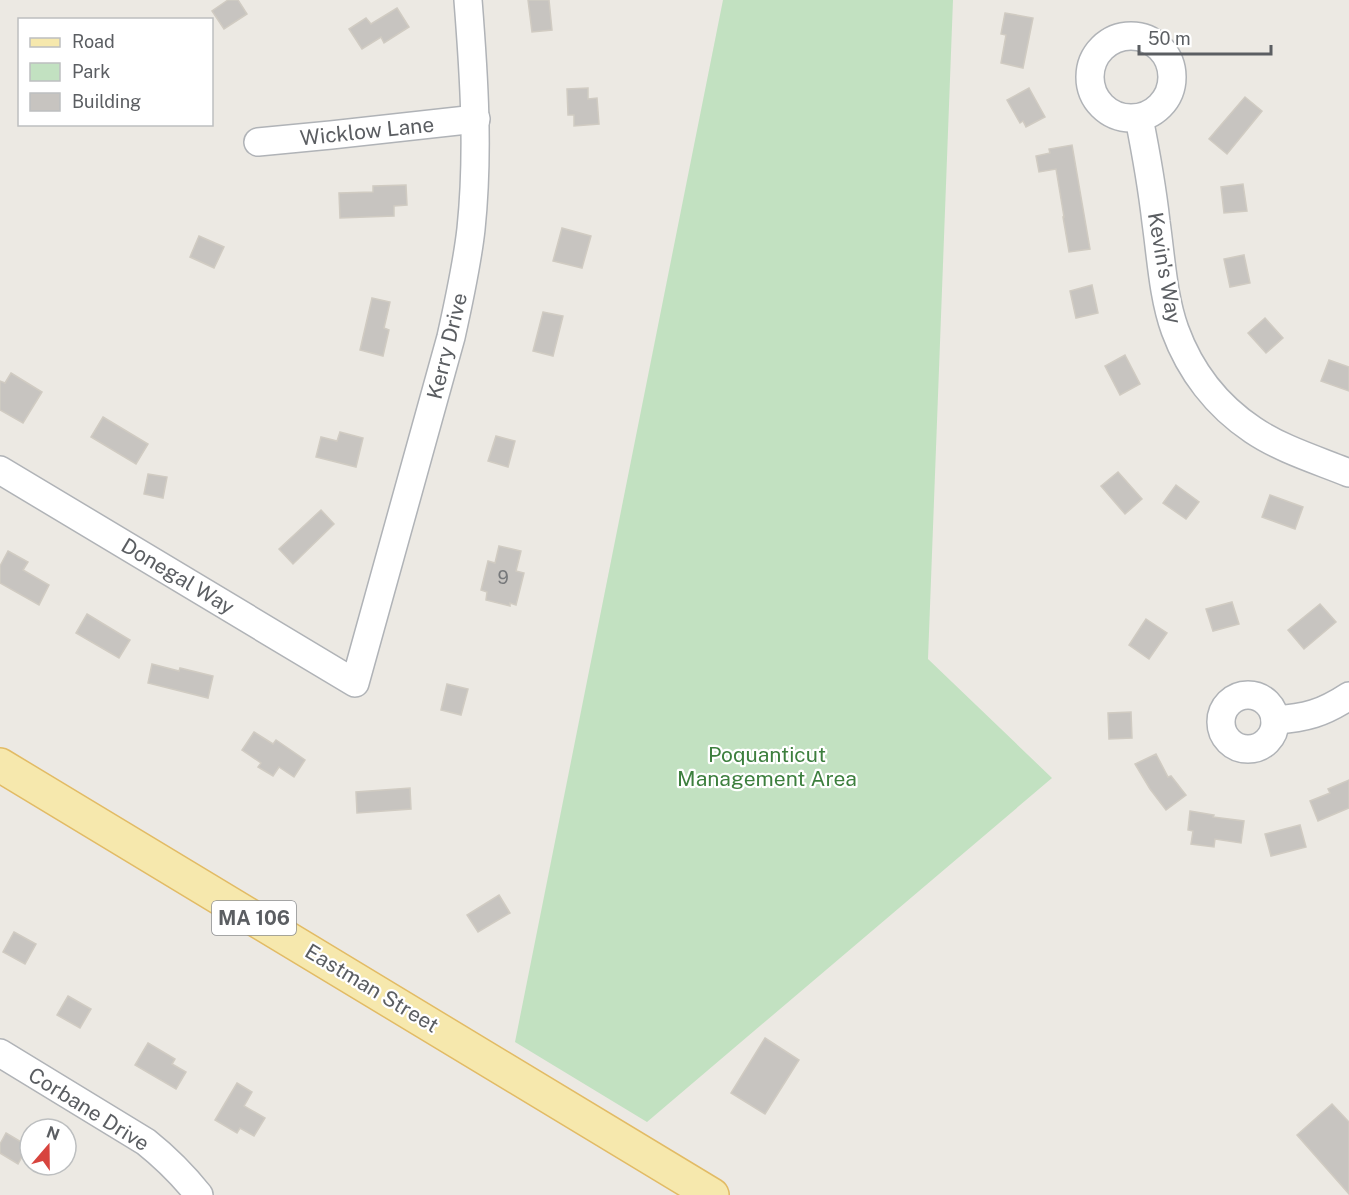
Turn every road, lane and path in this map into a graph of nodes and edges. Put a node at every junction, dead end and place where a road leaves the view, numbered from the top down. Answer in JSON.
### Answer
{"nodes":[{"id":1,"x":468,"y":0,"type":"edge"},
{"id":2,"x":1139,"y":118,"type":"dead end"},
{"id":3,"x":476,"y":119,"type":"junction"},
{"id":4,"x":258,"y":142,"type":"dead end"},
{"id":5,"x":0,"y":470,"type":"edge"},
{"id":6,"x":1349,"y":473,"type":"edge"},
{"id":7,"x":355,"y":683,"type":"joint"},
{"id":8,"x":1349,"y":696,"type":"edge"},
{"id":9,"x":1275,"y":720,"type":"dead end"},
{"id":10,"x":0,"y":765,"type":"edge"},
{"id":11,"x":0,"y":1053,"type":"edge"},
{"id":12,"x":199,"y":1195,"type":"edge"},
{"id":13,"x":712,"y":1195,"type":"edge"}],
"edges":[{"from":1,"to":3,"type":"street","name":"Kerry Drive"},
{"from":2,"to":6,"type":"street","name":"Kevin's Way"},
{"from":3,"to":4,"type":"street","name":"Wicklow Lane"},
{"from":3,"to":7,"type":"street","name":"Kerry Drive"},
{"from":5,"to":7,"type":"street","name":"Donegal Way"},
{"from":8,"to":9,"type":"street"},
{"from":10,"to":13,"type":"main road","name":"Eastman Street","number":"MA 106"},
{"from":11,"to":12,"type":"street","name":"Corbane Drive"}]}
